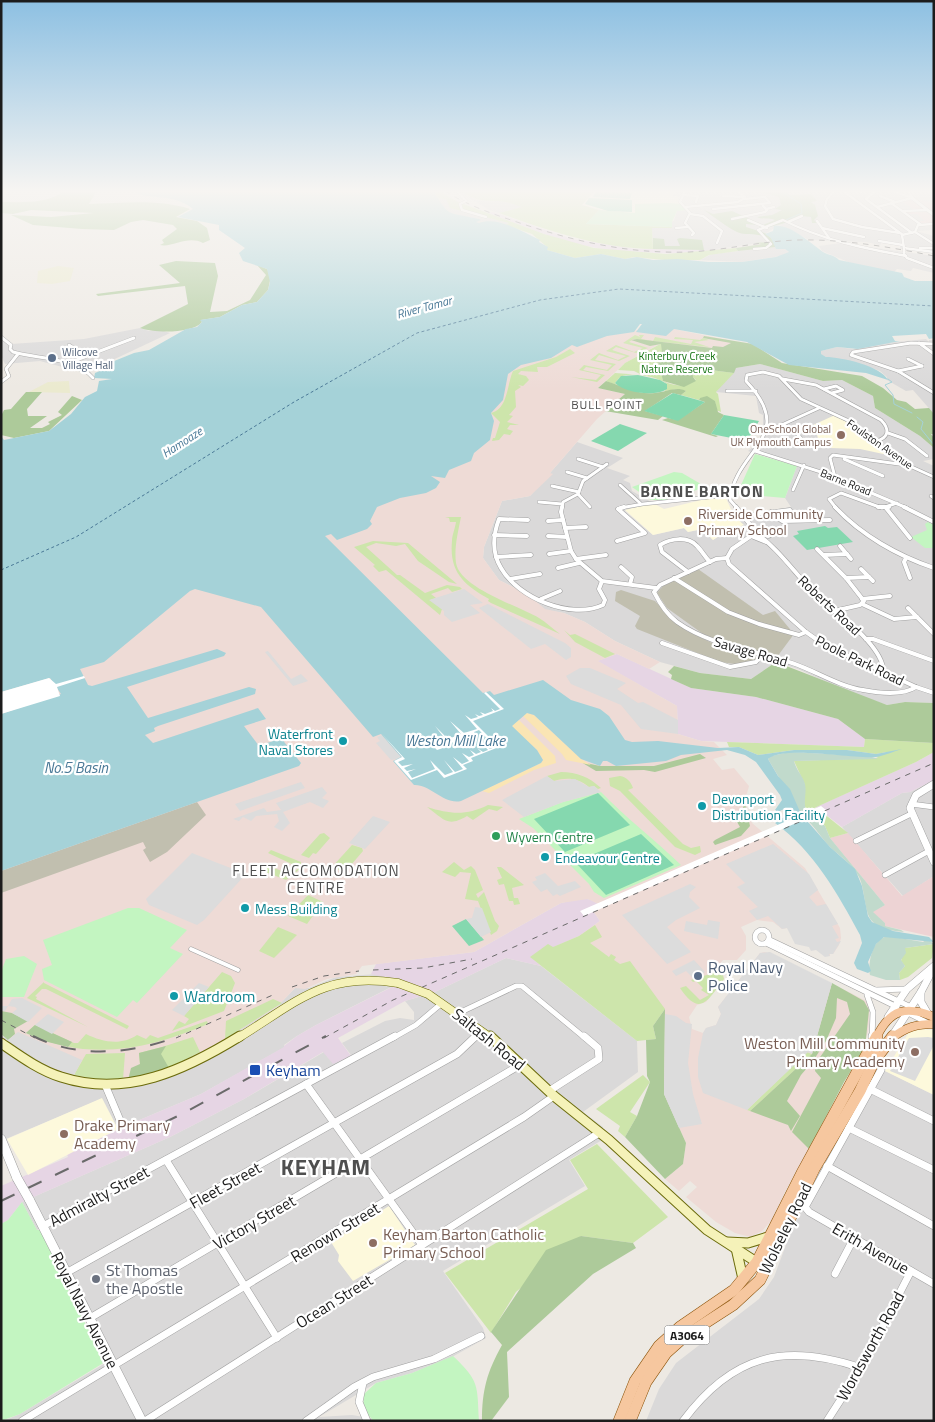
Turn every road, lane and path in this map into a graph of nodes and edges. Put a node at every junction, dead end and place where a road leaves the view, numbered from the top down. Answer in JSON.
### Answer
{"nodes":[{"id":1,"x":909,"y":257,"type":"edge"},
{"id":2,"x":934,"y":268,"type":"edge"},
{"id":3,"x":1,"y":337,"type":"edge"},
{"id":4,"x":134,"y":338,"type":"dead end"},
{"id":5,"x":917,"y":342,"type":"junction"},
{"id":6,"x":934,"y":344,"type":"edge"},
{"id":7,"x":69,"y":346,"type":"dead end"},
{"id":8,"x":18,"y":354,"type":"junction"},
{"id":9,"x":934,"y":354,"type":"edge"},
{"id":10,"x":86,"y":356,"type":"junction"},
{"id":11,"x":908,"y":359,"type":"dead end"},
{"id":12,"x":66,"y":364,"type":"junction"},
{"id":13,"x":898,"y":371,"type":"junction"},
{"id":14,"x":93,"y":378,"type":"dead end"},
{"id":15,"x":783,"y":379,"type":"junction"},
{"id":16,"x":1,"y":382,"type":"edge"},
{"id":17,"x":824,"y":389,"type":"junction"},
{"id":18,"x":726,"y":391,"type":"dead end"},
{"id":19,"x":756,"y":391,"type":"junction"},
{"id":20,"x":832,"y":393,"type":"junction"},
{"id":21,"x":934,"y":393,"type":"edge"},
{"id":22,"x":819,"y":408,"type":"junction"},
{"id":23,"x":782,"y":424,"type":"junction"},
{"id":24,"x":766,"y":432,"type":"junction"},
{"id":25,"x":888,"y":433,"type":"junction"},
{"id":26,"x":876,"y":441,"type":"junction"},
{"id":27,"x":807,"y":446,"type":"dead end"},
{"id":28,"x":755,"y":451,"type":"junction"},
{"id":29,"x":841,"y":456,"type":"junction"},
{"id":30,"x":927,"y":456,"type":"dead end"},
{"id":31,"x":578,"y":459,"type":"dead end"},
{"id":32,"x":804,"y":465,"type":"junction"},
{"id":33,"x":908,"y":465,"type":"junction"},
{"id":34,"x":567,"y":472,"type":"dead end"},
{"id":35,"x":883,"y":476,"type":"dead end"},
{"id":36,"x":934,"y":476,"type":"edge"},
{"id":37,"x":835,"y":477,"type":"junction"},
{"id":38,"x":587,"y":478,"type":"junction"},
{"id":39,"x":552,"y":486,"type":"dead end"},
{"id":40,"x":621,"y":487,"type":"dead end"},
{"id":41,"x":793,"y":490,"type":"dead end"},
{"id":42,"x":579,"y":492,"type":"junction"},
{"id":43,"x":730,"y":494,"type":"junction"},
{"id":44,"x":539,"y":502,"type":"dead end"},
{"id":45,"x":640,"y":503,"type":"junction"},
{"id":46,"x":898,"y":503,"type":"junction"},
{"id":47,"x":562,"y":504,"type":"junction"},
{"id":48,"x":590,"y":507,"type":"dead end"},
{"id":49,"x":886,"y":508,"type":"junction"},
{"id":50,"x":790,"y":510,"type":"dead end"},
{"id":51,"x":771,"y":512,"type":"junction"},
{"id":52,"x":742,"y":516,"type":"junction"},
{"id":53,"x":528,"y":520,"type":"dead end"},
{"id":54,"x":548,"y":520,"type":"dead end"},
{"id":55,"x":563,"y":520,"type":"junction"},
{"id":56,"x":830,"y":520,"type":"dead end"},
{"id":57,"x":934,"y":522,"type":"edge"},
{"id":58,"x":586,"y":527,"type":"dead end"},
{"id":59,"x":565,"y":528,"type":"junction"},
{"id":60,"x":753,"y":531,"type":"junction"},
{"id":61,"x":494,"y":535,"type":"junction"},
{"id":62,"x":767,"y":535,"type":"dead end"},
{"id":63,"x":527,"y":536,"type":"dead end"},
{"id":64,"x":548,"y":536,"type":"dead end"},
{"id":65,"x":751,"y":536,"type":"junction"},
{"id":66,"x":567,"y":537,"type":"junction"},
{"id":67,"x":910,"y":538,"type":"dead end"},
{"id":68,"x":617,"y":541,"type":"dead end"},
{"id":69,"x":766,"y":541,"type":"junction"},
{"id":70,"x":840,"y":546,"type":"dead end"},
{"id":71,"x":817,"y":549,"type":"dead end"},
{"id":72,"x":571,"y":551,"type":"junction"},
{"id":73,"x":531,"y":554,"type":"dead end"},
{"id":74,"x":550,"y":554,"type":"dead end"},
{"id":75,"x":846,"y":554,"type":"junction"},
{"id":76,"x":606,"y":555,"type":"dead end"},
{"id":77,"x":824,"y":555,"type":"junction"},
{"id":78,"x":496,"y":557,"type":"junction"},
{"id":79,"x":726,"y":558,"type":"junction"},
{"id":80,"x":851,"y":558,"type":"dead end"},
{"id":81,"x":906,"y":558,"type":"junction"},
{"id":82,"x":577,"y":561,"type":"junction"},
{"id":83,"x":710,"y":562,"type":"junction"},
{"id":84,"x":621,"y":567,"type":"dead end"},
{"id":85,"x":558,"y":568,"type":"dead end"},
{"id":86,"x":934,"y":568,"type":"edge"},
{"id":87,"x":861,"y":569,"type":"dead end"},
{"id":88,"x":688,"y":572,"type":"junction"},
{"id":89,"x":540,"y":574,"type":"dead end"},
{"id":90,"x":908,"y":576,"type":"dead end"},
{"id":91,"x":869,"y":577,"type":"junction"},
{"id":92,"x":674,"y":578,"type":"junction"},
{"id":93,"x":846,"y":578,"type":"junction"},
{"id":94,"x":510,"y":579,"type":"junction"},
{"id":95,"x":602,"y":582,"type":"junction"},
{"id":96,"x":873,"y":582,"type":"dead end"},
{"id":97,"x":630,"y":584,"type":"junction"},
{"id":98,"x":656,"y":588,"type":"junction"},
{"id":99,"x":885,"y":591,"type":"dead end"},
{"id":100,"x":560,"y":592,"type":"dead end"},
{"id":101,"x":862,"y":598,"type":"junction"},
{"id":102,"x":541,"y":599,"type":"junction"},
{"id":103,"x":862,"y":604,"type":"junction"},
{"id":104,"x":908,"y":608,"type":"dead end"},
{"id":105,"x":834,"y":611,"type":"junction"},
{"id":106,"x":917,"y":617,"type":"junction"},
{"id":107,"x":806,"y":632,"type":"junction"},
{"id":108,"x":934,"y":634,"type":"edge"},
{"id":109,"x":799,"y":635,"type":"junction"},
{"id":110,"x":866,"y":639,"type":"junction"},
{"id":111,"x":818,"y":641,"type":"junction"},
{"id":112,"x":662,"y":643,"type":"dead end"},
{"id":113,"x":762,"y":655,"type":"junction"},
{"id":114,"x":934,"y":661,"type":"edge"},
{"id":115,"x":883,"y":673,"type":"junction"},
{"id":116,"x":916,"y":687,"type":"junction"},
{"id":117,"x":934,"y":693,"type":"edge"},
{"id":118,"x":934,"y":784,"type":"edge"},
{"id":119,"x":911,"y":804,"type":"junction"},
{"id":120,"x":934,"y":807,"type":"edge"},
{"id":121,"x":911,"y":814,"type":"junction"},
{"id":122,"x":856,"y":841,"type":"dead end"},
{"id":123,"x":929,"y":851,"type":"junction"},
{"id":124,"x":934,"y":862,"type":"edge"},
{"id":125,"x":885,"y":875,"type":"dead end"},
{"id":126,"x":768,"y":941,"type":"dead end"},
{"id":127,"x":191,"y":949,"type":"dead end"},
{"id":128,"x":934,"y":966,"type":"edge"},
{"id":129,"x":238,"y":970,"type":"dead end"},
{"id":130,"x":907,"y":988,"type":"junction"},
{"id":131,"x":869,"y":992,"type":"junction"},
{"id":132,"x":921,"y":992,"type":"junction"},
{"id":133,"x":442,"y":1003,"type":"junction"},
{"id":134,"x":904,"y":1007,"type":"junction"},
{"id":135,"x":459,"y":1013,"type":"junction"},
{"id":136,"x":931,"y":1020,"type":"edge"},
{"id":137,"x":483,"y":1030,"type":"junction"},
{"id":138,"x":891,"y":1038,"type":"junction"},
{"id":139,"x":1,"y":1043,"type":"edge"},
{"id":140,"x":872,"y":1046,"type":"junction"},
{"id":141,"x":521,"y":1064,"type":"junction"},
{"id":142,"x":881,"y":1070,"type":"dead end"},
{"id":143,"x":306,"y":1084,"type":"junction"},
{"id":144,"x":106,"y":1087,"type":"junction"},
{"id":145,"x":870,"y":1089,"type":"junction"},
{"id":146,"x":552,"y":1094,"type":"junction"},
{"id":147,"x":934,"y":1121,"type":"edge"},
{"id":148,"x":122,"y":1124,"type":"dead end"},
{"id":149,"x":334,"y":1124,"type":"junction"},
{"id":150,"x":849,"y":1128,"type":"junction"},
{"id":151,"x":599,"y":1133,"type":"junction"},
{"id":152,"x":1,"y":1139,"type":"edge"},
{"id":153,"x":166,"y":1160,"type":"junction"},
{"id":154,"x":360,"y":1161,"type":"junction"},
{"id":155,"x":826,"y":1166,"type":"junction"},
{"id":156,"x":934,"y":1170,"type":"edge"},
{"id":157,"x":388,"y":1199,"type":"junction"},
{"id":158,"x":192,"y":1202,"type":"junction"},
{"id":159,"x":809,"y":1212,"type":"joint"},
{"id":160,"x":42,"y":1226,"type":"junction"},
{"id":161,"x":934,"y":1226,"type":"edge"},
{"id":162,"x":771,"y":1236,"type":"junction"},
{"id":163,"x":854,"y":1238,"type":"junction"},
{"id":164,"x":726,"y":1242,"type":"junction"},
{"id":165,"x":218,"y":1243,"type":"junction"},
{"id":166,"x":422,"y":1246,"type":"junction"},
{"id":167,"x":736,"y":1248,"type":"junction"},
{"id":168,"x":762,"y":1265,"type":"junction"},
{"id":169,"x":911,"y":1271,"type":"junction"},
{"id":170,"x":66,"y":1273,"type":"junction"},
{"id":171,"x":835,"y":1274,"type":"dead end"},
{"id":172,"x":743,"y":1282,"type":"junction"},
{"id":173,"x":934,"y":1284,"type":"edge"},
{"id":174,"x":244,"y":1286,"type":"junction"},
{"id":175,"x":90,"y":1318,"type":"junction"},
{"id":176,"x":481,"y":1336,"type":"dead end"},
{"id":177,"x":276,"y":1338,"type":"junction"},
{"id":178,"x":114,"y":1365,"type":"junction"},
{"id":179,"x":861,"y":1368,"type":"junction"},
{"id":180,"x":363,"y":1383,"type":"junction"},
{"id":181,"x":22,"y":1421,"type":"edge"},
{"id":182,"x":143,"y":1421,"type":"edge"},
{"id":183,"x":306,"y":1421,"type":"edge"},
{"id":184,"x":367,"y":1421,"type":"edge"},
{"id":185,"x":619,"y":1421,"type":"edge"},
{"id":186,"x":630,"y":1421,"type":"edge"},
{"id":187,"x":683,"y":1421,"type":"edge"},
{"id":188,"x":827,"y":1421,"type":"edge"}],
"edges":[{"from":1,"to":2,"type":"street"},
{"from":3,"to":8,"type":"street"},
{"from":4,"to":10,"type":"street"},
{"from":5,"to":6,"type":"street"},
{"from":5,"to":9,"type":"street"},
{"from":5,"to":13,"type":"street"},
{"from":7,"to":10,"type":"street"},
{"from":8,"to":12,"type":"street"},
{"from":8,"to":16,"type":"street"},
{"from":10,"to":12,"type":"street"},
{"from":11,"to":13,"type":"street"},
{"from":12,"to":14,"type":"street"},
{"from":13,"to":21,"type":"street"},
{"from":15,"to":17,"type":"street"},
{"from":15,"to":19,"type":"street"},
{"from":15,"to":22,"type":"street","name":"Foulston Avenue"},
{"from":17,"to":20,"type":"street"},
{"from":17,"to":20,"type":"street"},
{"from":18,"to":19,"type":"street"},
{"from":19,"to":24,"type":"street"},
{"from":20,"to":25,"type":"street"},
{"from":22,"to":23,"type":"street"},
{"from":22,"to":26,"type":"street","name":"Foulston Avenue"},
{"from":23,"to":24,"type":"street"},
{"from":23,"to":27,"type":"street"},
{"from":24,"to":28,"type":"street"},
{"from":25,"to":26,"type":"street"},
{"from":25,"to":30,"type":"street"},
{"from":26,"to":33,"type":"street","name":"Foulston Avenue"},
{"from":28,"to":32,"type":"street","name":"Barne Road"},
{"from":28,"to":43,"type":"street"},
{"from":29,"to":33,"type":"street"},
{"from":29,"to":35,"type":"street"},
{"from":29,"to":37,"type":"street"},
{"from":31,"to":38,"type":"street"},
{"from":32,"to":37,"type":"street","name":"Barne Road"},
{"from":32,"to":41,"type":"street"},
{"from":33,"to":36,"type":"street","name":"Foulston Avenue"},
{"from":34,"to":38,"type":"street"},
{"from":37,"to":46,"type":"street","name":"Barne Road"},
{"from":38,"to":42,"type":"street"},
{"from":39,"to":42,"type":"street"},
{"from":40,"to":45,"type":"street"},
{"from":42,"to":47,"type":"street"},
{"from":42,"to":48,"type":"street"},
{"from":43,"to":45,"type":"street"},
{"from":43,"to":52,"type":"street"},
{"from":44,"to":47,"type":"street"},
{"from":45,"to":68,"type":"street"},
{"from":46,"to":49,"type":"street"},
{"from":46,"to":57,"type":"street","name":"Barne Road"},
{"from":47,"to":55,"type":"street"},
{"from":49,"to":67,"type":"street"},
{"from":49,"to":81,"type":"street"},
{"from":50,"to":51,"type":"street"},
{"from":51,"to":52,"type":"street"},
{"from":51,"to":56,"type":"street"},
{"from":52,"to":60,"type":"street"},
{"from":53,"to":61,"type":"street"},
{"from":54,"to":55,"type":"street"},
{"from":55,"to":59,"type":"street"},
{"from":58,"to":59,"type":"street"},
{"from":59,"to":66,"type":"street"},
{"from":60,"to":65,"type":"street"},
{"from":60,"to":69,"type":"street","name":"Roberts Road"},
{"from":61,"to":63,"type":"street"},
{"from":61,"to":78,"type":"street"},
{"from":62,"to":69,"type":"street"},
{"from":64,"to":66,"type":"street"},
{"from":65,"to":69,"type":"street","name":"Roberts Road"},
{"from":65,"to":79,"type":"street"},
{"from":66,"to":72,"type":"street"},
{"from":69,"to":105,"type":"street","name":"Roberts Road"},
{"from":70,"to":75,"type":"street"},
{"from":71,"to":77,"type":"street"},
{"from":72,"to":74,"type":"street"},
{"from":72,"to":82,"type":"street"},
{"from":73,"to":78,"type":"street"},
{"from":75,"to":77,"type":"street"},
{"from":75,"to":80,"type":"street"},
{"from":76,"to":82,"type":"street"},
{"from":77,"to":93,"type":"street"},
{"from":78,"to":94,"type":"street"},
{"from":79,"to":83,"type":"street"},
{"from":79,"to":107,"type":"street","name":"Poole Park Road"},
{"from":81,"to":86,"type":"street"},
{"from":81,"to":90,"type":"street"},
{"from":82,"to":85,"type":"street"},
{"from":82,"to":95,"type":"street"},
{"from":83,"to":88,"type":"street"},
{"from":83,"to":88,"type":"street"},
{"from":84,"to":97,"type":"street"},
{"from":87,"to":91,"type":"street"},
{"from":88,"to":92,"type":"street"},
{"from":89,"to":94,"type":"street"},
{"from":91,"to":93,"type":"street"},
{"from":91,"to":96,"type":"street"},
{"from":92,"to":98,"type":"street"},
{"from":92,"to":109,"type":"street"},
{"from":93,"to":101,"type":"street"},
{"from":94,"to":102,"type":"street"},
{"from":95,"to":97,"type":"street"},
{"from":95,"to":102,"type":"street"},
{"from":97,"to":98,"type":"street"},
{"from":98,"to":113,"type":"street","name":"Savage Road"},
{"from":99,"to":101,"type":"street"},
{"from":100,"to":102,"type":"street"},
{"from":101,"to":103,"type":"street"},
{"from":103,"to":105,"type":"street"},
{"from":103,"to":106,"type":"street"},
{"from":104,"to":106,"type":"street"},
{"from":105,"to":110,"type":"street","name":"Roberts Road"},
{"from":106,"to":108,"type":"street"},
{"from":107,"to":109,"type":"street"},
{"from":107,"to":111,"type":"street","name":"Poole Park Road"},
{"from":109,"to":111,"type":"street"},
{"from":110,"to":114,"type":"street"},
{"from":110,"to":115,"type":"street","name":"Roberts Road"},
{"from":111,"to":115,"type":"street","name":"Poole Park Road"},
{"from":112,"to":113,"type":"street"},
{"from":113,"to":116,"type":"street","name":"Savage Road"},
{"from":115,"to":116,"type":"street","name":"Poole Park Road"},
{"from":116,"to":117,"type":"street","name":"Poole Park Road"},
{"from":118,"to":119,"type":"street"},
{"from":119,"to":120,"type":"street"},
{"from":119,"to":121,"type":"street"},
{"from":121,"to":122,"type":"street"},
{"from":121,"to":123,"type":"street"},
{"from":123,"to":124,"type":"street"},
{"from":123,"to":125,"type":"street"},
{"from":126,"to":131,"type":"street"},
{"from":127,"to":129,"type":"street"},
{"from":128,"to":130,"type":"street","name":"Wolseley Road"},
{"from":128,"to":132,"type":"street","name":"Wolseley Road"},
{"from":130,"to":131,"type":"street"},
{"from":130,"to":134,"type":"street","name":"Wolseley Road"},
{"from":131,"to":134,"type":"street"},
{"from":131,"to":140,"type":"street"},
{"from":132,"to":134,"type":"street","name":"Wolseley Road"},
{"from":132,"to":136,"type":"street"},
{"from":133,"to":135,"type":"main road","name":"Saltash Road"},
{"from":133,"to":143,"type":"street","name":"Admiralty Street"},
{"from":133,"to":144,"type":"main road","name":"Saltash Road","bridge":true},
{"from":134,"to":136,"type":"main road"},
{"from":134,"to":138,"type":"street","name":"Wolseley Road"},
{"from":134,"to":140,"type":"main road","name":"Wolseley Road","number":"A3064"},
{"from":135,"to":137,"type":"main road","name":"Saltash Road"},
{"from":135,"to":146,"type":"street","name":"Renown Street"},
{"from":136,"to":138,"type":"main road","number":"A3064"},
{"from":137,"to":141,"type":"main road","name":"Saltash Road"},
{"from":137,"to":149,"type":"street","name":"Fleet Street"},
{"from":138,"to":168,"type":"main road","name":"Wolseley Road","number":"A3064"},
{"from":139,"to":144,"type":"main road","name":"Saltash Road"},
{"from":140,"to":162,"type":"main road","name":"Wolseley Road","number":"A3064"},
{"from":141,"to":146,"type":"main road","name":"Saltash Road"},
{"from":141,"to":154,"type":"street","name":"Victory Street"},
{"from":142,"to":145,"type":"street","name":"Wolseley Road"},
{"from":143,"to":149,"type":"street"},
{"from":143,"to":153,"type":"street","name":"Admiralty Street"},
{"from":144,"to":148,"type":"street"},
{"from":145,"to":147,"type":"street"},
{"from":145,"to":150,"type":"street","name":"Wolseley Road"},
{"from":146,"to":151,"type":"main road","name":"Saltash Road"},
{"from":146,"to":157,"type":"street","name":"Renown Street"},
{"from":149,"to":154,"type":"street"},
{"from":149,"to":158,"type":"street","name":"Fleet Street"},
{"from":150,"to":155,"type":"street","name":"Wolseley Road"},
{"from":150,"to":156,"type":"street"},
{"from":151,"to":164,"type":"main road","name":"Saltash Road"},
{"from":151,"to":166,"type":"street","name":"Ocean Street"},
{"from":152,"to":160,"type":"street","name":"Royal Navy Avenue","bridge":true},
{"from":153,"to":158,"type":"street"},
{"from":153,"to":160,"type":"street","name":"Admiralty Street"},
{"from":154,"to":157,"type":"street"},
{"from":154,"to":165,"type":"street","name":"Victory Street"},
{"from":155,"to":159,"type":"street","name":"Wolseley Road"},
{"from":155,"to":161,"type":"street"},
{"from":157,"to":166,"type":"street"},
{"from":157,"to":174,"type":"street","name":"Renown Street"},
{"from":158,"to":165,"type":"street"},
{"from":158,"to":170,"type":"street","name":"Fleet Street"},
{"from":159,"to":163,"type":"street","name":"Erith Avenue"},
{"from":160,"to":170,"type":"street","name":"Royal Navy Avenue"},
{"from":162,"to":164,"type":"main road"},
{"from":162,"to":168,"type":"main road","name":"Wolseley Road","number":"A3064"},
{"from":163,"to":169,"type":"street","name":"Erith Avenue"},
{"from":163,"to":171,"type":"street"},
{"from":164,"to":167,"type":"main road","name":"Saltash Road"},
{"from":165,"to":174,"type":"street"},
{"from":165,"to":175,"type":"street","name":"Victory Street"},
{"from":166,"to":177,"type":"street","name":"Ocean Street"},
{"from":167,"to":168,"type":"main road","name":"Saltash Road"},
{"from":167,"to":172,"type":"main road"},
{"from":168,"to":172,"type":"main road","name":"Wolseley Road","number":"A3064"},
{"from":168,"to":186,"type":"main road","name":"Wolseley Road","number":"A3064"},
{"from":169,"to":173,"type":"street","name":"Erith Avenue"},
{"from":169,"to":179,"type":"street","name":"Wordsworth Road"},
{"from":170,"to":175,"type":"street","name":"Royal Navy Avenue"},
{"from":172,"to":185,"type":"main road","name":"Wolseley Road","number":"A3064"},
{"from":174,"to":177,"type":"street"},
{"from":174,"to":178,"type":"street","name":"Renown Street"},
{"from":175,"to":178,"type":"street","name":"Royal Navy Avenue"},
{"from":176,"to":180,"type":"street"},
{"from":177,"to":182,"type":"street","name":"Ocean Street"},
{"from":178,"to":181,"type":"street","name":"Renown Street"},
{"from":178,"to":182,"type":"street","name":"Royal Navy Avenue"},
{"from":179,"to":187,"type":"street"},
{"from":179,"to":188,"type":"street","name":"Wordsworth Road"},
{"from":180,"to":183,"type":"street"},
{"from":180,"to":184,"type":"street"}]}
